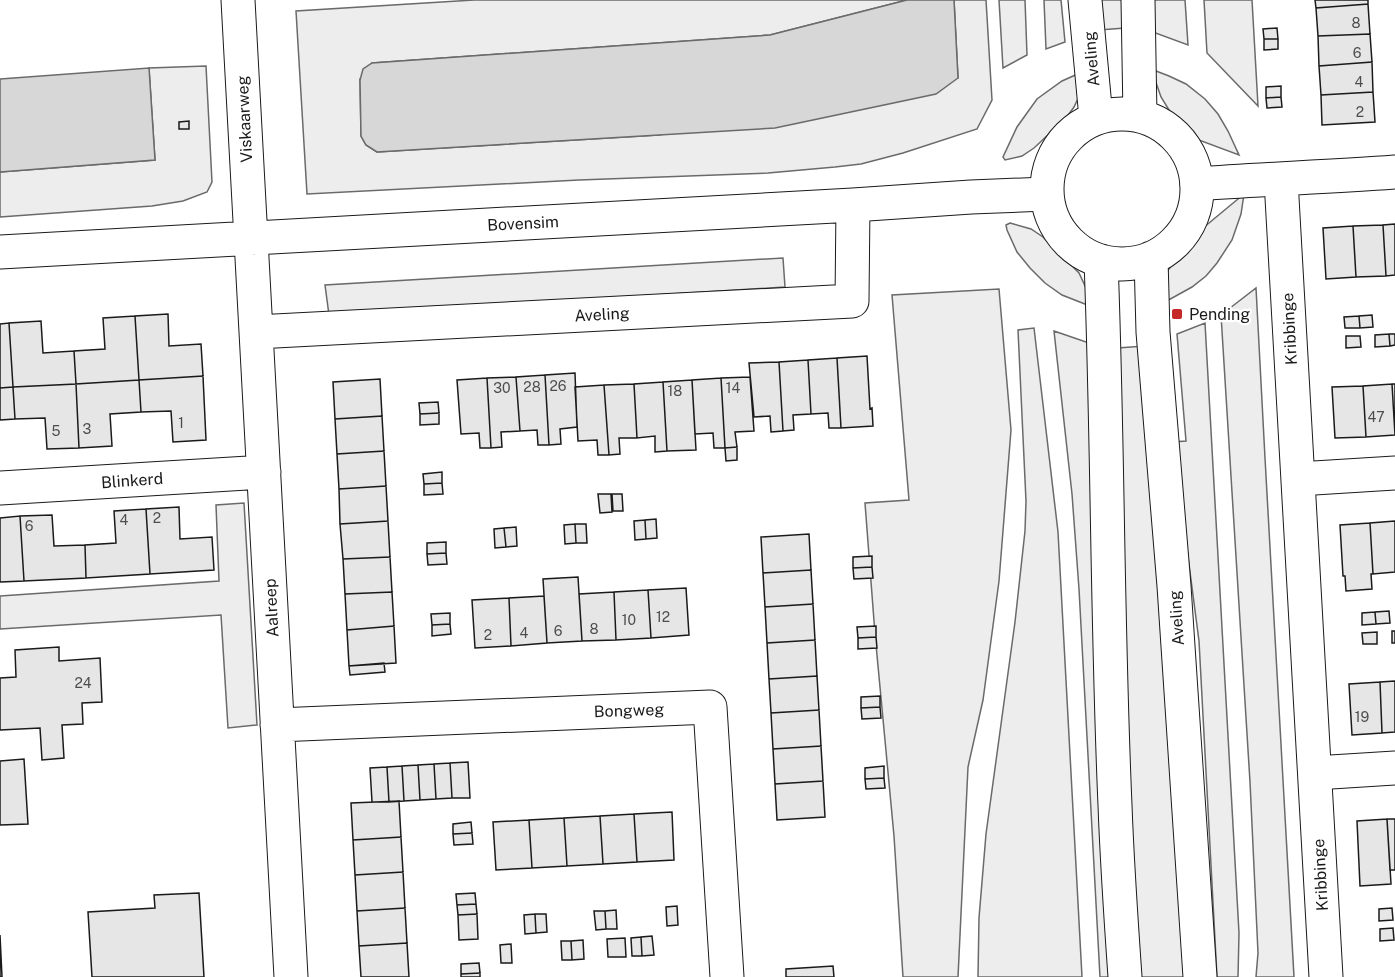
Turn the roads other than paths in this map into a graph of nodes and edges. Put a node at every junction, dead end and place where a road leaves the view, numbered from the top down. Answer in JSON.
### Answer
{"nodes":[{"id":1,"x":238,"y":0,"type":"edge"},
{"id":2,"x":1085,"y":0,"type":"edge"},
{"id":3,"x":1138,"y":0,"type":"edge"},
{"id":4,"x":1140,"y":116,"type":"junction"},
{"id":5,"x":1096,"y":118,"type":"junction"},
{"id":6,"x":1395,"y":172,"type":"edge"},
{"id":7,"x":1281,"y":180,"type":"junction"},
{"id":8,"x":1197,"y":184,"type":"junction"},
{"id":9,"x":1046,"y":194,"type":"junction"},
{"id":10,"x":853,"y":205,"type":"junction"},
{"id":11,"x":251,"y":238,"type":"junction"},
{"id":12,"x":0,"y":252,"type":"edge"},
{"id":13,"x":1151,"y":258,"type":"junction"},
{"id":14,"x":1101,"y":261,"type":"junction"},
{"id":15,"x":256,"y":332,"type":"junction"},
{"id":16,"x":264,"y":471,"type":"junction"},
{"id":17,"x":1395,"y":473,"type":"edge"},
{"id":18,"x":1298,"y":479,"type":"junction"},
{"id":19,"x":0,"y":488,"type":"edge"},
{"id":20,"x":277,"y":725,"type":"junction"},
{"id":21,"x":1395,"y":768,"type":"edge"},
{"id":22,"x":1314,"y":773,"type":"junction"},
{"id":23,"x":291,"y":977,"type":"edge"},
{"id":24,"x":727,"y":977,"type":"edge"},
{"id":25,"x":1125,"y":977,"type":"edge"},
{"id":26,"x":1200,"y":977,"type":"edge"},
{"id":27,"x":1326,"y":977,"type":"edge"}],
"edges":[{"from":1,"to":11,"type":"street","name":"Viskaarweg"},
{"from":2,"to":5,"type":"street","name":"Aveling"},
{"from":3,"to":4,"type":"street"},
{"from":4,"to":5,"type":"street"},
{"from":4,"to":8,"type":"street"},
{"from":5,"to":9,"type":"street"},
{"from":6,"to":7,"type":"street"},
{"from":7,"to":8,"type":"street"},
{"from":7,"to":18,"type":"street","name":"Kribbinge"},
{"from":8,"to":13,"type":"street"},
{"from":9,"to":10,"type":"street","name":"Bovensim"},
{"from":9,"to":14,"type":"street"},
{"from":10,"to":11,"type":"street","name":"Bovensim"},
{"from":10,"to":15,"type":"street","name":"Aveling"},
{"from":11,"to":12,"type":"street","name":"Bovensim"},
{"from":11,"to":15,"type":"street","name":"Aalreep"},
{"from":13,"to":14,"type":"street"},
{"from":13,"to":26,"type":"street","name":"Aveling"},
{"from":14,"to":25,"type":"street"},
{"from":15,"to":16,"type":"street","name":"Aalreep"},
{"from":16,"to":19,"type":"street","name":"Blinkerd"},
{"from":16,"to":20,"type":"street","name":"Aalreep"},
{"from":17,"to":18,"type":"street"},
{"from":18,"to":22,"type":"street","name":"Kribbinge"},
{"from":20,"to":23,"type":"street","name":"Aalreep"},
{"from":20,"to":24,"type":"street","name":"Bongweg"},
{"from":21,"to":22,"type":"street"},
{"from":22,"to":27,"type":"street","name":"Kribbinge"}]}
